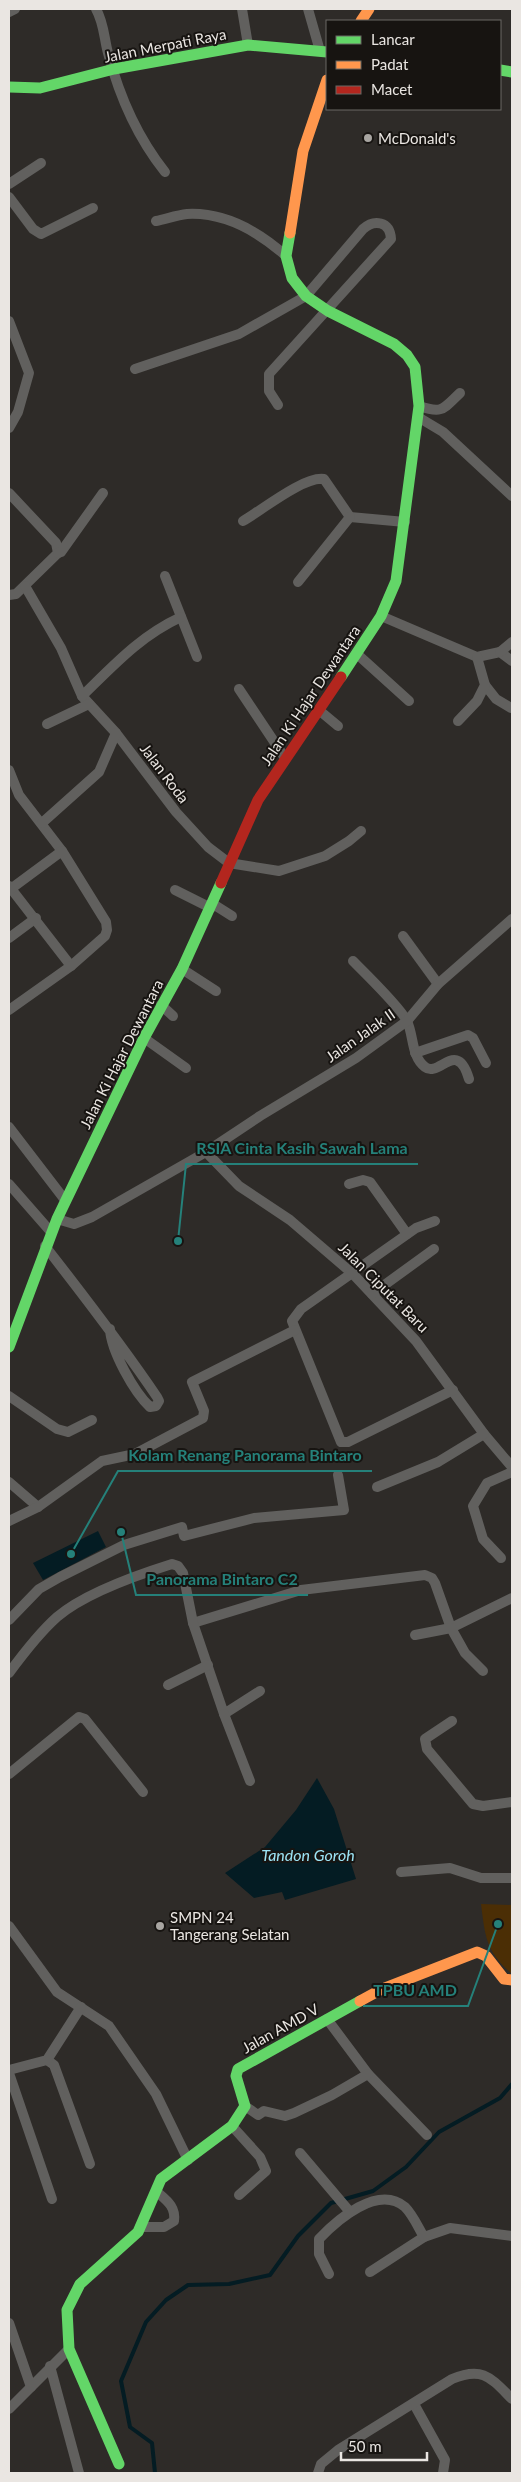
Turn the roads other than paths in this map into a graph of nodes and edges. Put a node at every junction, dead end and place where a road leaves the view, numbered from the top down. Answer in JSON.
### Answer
{"nodes":[{"id":1,"x":15,"y":9,"type":"edge"},
{"id":2,"x":96,"y":9,"type":"edge"},
{"id":3,"x":242,"y":9,"type":"edge"},
{"id":4,"x":308,"y":9,"type":"edge"},
{"id":5,"x":369,"y":9,"type":"edge"},
{"id":6,"x":9,"y":12,"type":"edge"},
{"id":7,"x":362,"y":20,"type":"edge"},
{"id":8,"x":248,"y":45,"type":"junction"},
{"id":9,"x":324,"y":52,"type":"edge"},
{"id":10,"x":114,"y":69,"type":"junction"},
{"id":11,"x":326,"y":83,"type":"edge"},
{"id":12,"x":9,"y":87,"type":"edge"},
{"id":13,"x":41,"y":163,"type":"dead end"},
{"id":14,"x":165,"y":172,"type":"dead end"},
{"id":15,"x":9,"y":184,"type":"edge"},
{"id":16,"x":9,"y":197,"type":"edge"},
{"id":17,"x":92,"y":208,"type":"dead end"},
{"id":18,"x":156,"y":221,"type":"dead end"},
{"id":19,"x":286,"y":256,"type":"junction"},
{"id":20,"x":306,"y":296,"type":"junction"},
{"id":21,"x":328,"y":311,"type":"junction"},
{"id":22,"x":9,"y":321,"type":"edge"},
{"id":23,"x":19,"y":345,"type":"junction"},
{"id":24,"x":9,"y":350,"type":"edge"},
{"id":25,"x":135,"y":369,"type":"dead end"},
{"id":26,"x":460,"y":393,"type":"dead end"},
{"id":27,"x":278,"y":405,"type":"dead end"},
{"id":28,"x":418,"y":412,"type":"junction"},
{"id":29,"x":9,"y":428,"type":"edge"},
{"id":30,"x":9,"y":493,"type":"edge"},
{"id":31,"x":103,"y":493,"type":"dead end"},
{"id":32,"x":512,"y":496,"type":"edge"},
{"id":33,"x":350,"y":517,"type":"junction"},
{"id":34,"x":244,"y":521,"type":"dead end"},
{"id":35,"x":405,"y":522,"type":"junction"},
{"id":36,"x":58,"y":553,"type":"junction"},
{"id":37,"x":165,"y":576,"type":"dead end"},
{"id":38,"x":298,"y":582,"type":"dead end"},
{"id":39,"x":25,"y":586,"type":"junction"},
{"id":40,"x":9,"y":595,"type":"edge"},
{"id":41,"x":381,"y":616,"type":"junction"},
{"id":42,"x":181,"y":617,"type":"junction"},
{"id":43,"x":512,"y":642,"type":"edge"},
{"id":44,"x":500,"y":652,"type":"junction"},
{"id":45,"x":357,"y":654,"type":"junction"},
{"id":46,"x":477,"y":657,"type":"junction"},
{"id":47,"x":197,"y":658,"type":"dead end"},
{"id":48,"x":512,"y":661,"type":"edge"},
{"id":49,"x":485,"y":684,"type":"junction"},
{"id":50,"x":239,"y":689,"type":"dead end"},
{"id":51,"x":86,"y":700,"type":"junction"},
{"id":52,"x":409,"y":701,"type":"dead end"},
{"id":53,"x":511,"y":708,"type":"dead end"},
{"id":54,"x":320,"y":711,"type":"junction"},
{"id":55,"x":458,"y":721,"type":"dead end"},
{"id":56,"x":47,"y":724,"type":"dead end"},
{"id":57,"x":338,"y":726,"type":"dead end"},
{"id":58,"x":116,"y":732,"type":"junction"},
{"id":59,"x":285,"y":758,"type":"junction"},
{"id":60,"x":9,"y":770,"type":"edge"},
{"id":61,"x":42,"y":823,"type":"junction"},
{"id":62,"x":361,"y":831,"type":"dead end"},
{"id":63,"x":62,"y":851,"type":"junction"},
{"id":64,"x":229,"y":863,"type":"junction"},
{"id":65,"x":10,"y":887,"type":"edge"},
{"id":66,"x":175,"y":890,"type":"dead end"},
{"id":67,"x":212,"y":906,"type":"junction"},
{"id":68,"x":232,"y":916,"type":"dead end"},
{"id":69,"x":36,"y":918,"type":"junction"},
{"id":70,"x":512,"y":919,"type":"edge"},
{"id":71,"x":403,"y":936,"type":"dead end"},
{"id":72,"x":9,"y":938,"type":"edge"},
{"id":73,"x":353,"y":961,"type":"dead end"},
{"id":74,"x":71,"y":966,"type":"junction"},
{"id":75,"x":182,"y":969,"type":"junction"},
{"id":76,"x":438,"y":984,"type":"junction"},
{"id":77,"x":216,"y":991,"type":"dead end"},
{"id":78,"x":161,"y":1005,"type":"junction"},
{"id":79,"x":9,"y":1010,"type":"edge"},
{"id":80,"x":173,"y":1016,"type":"dead end"},
{"id":81,"x":407,"y":1021,"type":"junction"},
{"id":82,"x":144,"y":1038,"type":"junction"},
{"id":83,"x":415,"y":1053,"type":"junction"},
{"id":84,"x":486,"y":1063,"type":"dead end"},
{"id":85,"x":186,"y":1068,"type":"dead end"},
{"id":86,"x":469,"y":1079,"type":"dead end"},
{"id":87,"x":9,"y":1127,"type":"edge"},
{"id":88,"x":206,"y":1152,"type":"junction"},
{"id":89,"x":9,"y":1184,"type":"edge"},
{"id":90,"x":349,"y":1184,"type":"dead end"},
{"id":91,"x":66,"y":1200,"type":"junction"},
{"id":92,"x":57,"y":1219,"type":"junction"},
{"id":93,"x":435,"y":1221,"type":"dead end"},
{"id":94,"x":51,"y":1232,"type":"junction"},
{"id":95,"x":407,"y":1234,"type":"junction"},
{"id":96,"x":45,"y":1246,"type":"junction"},
{"id":97,"x":434,"y":1249,"type":"dead end"},
{"id":98,"x":353,"y":1274,"type":"junction"},
{"id":99,"x":372,"y":1294,"type":"junction"},
{"id":100,"x":110,"y":1329,"type":"junction"},
{"id":101,"x":296,"y":1330,"type":"junction"},
{"id":102,"x":9,"y":1347,"type":"edge"},
{"id":103,"x":453,"y":1390,"type":"junction"},
{"id":104,"x":9,"y":1396,"type":"edge"},
{"id":105,"x":92,"y":1420,"type":"dead end"},
{"id":106,"x":484,"y":1434,"type":"junction"},
{"id":107,"x":510,"y":1461,"type":"edge"},
{"id":108,"x":512,"y":1472,"type":"edge"},
{"id":109,"x":338,"y":1475,"type":"dead end"},
{"id":110,"x":9,"y":1482,"type":"edge"},
{"id":111,"x":377,"y":1487,"type":"dead end"},
{"id":112,"x":38,"y":1507,"type":"junction"},
{"id":113,"x":9,"y":1521,"type":"edge"},
{"id":114,"x":501,"y":1558,"type":"dead end"},
{"id":115,"x":512,"y":1598,"type":"edge"},
{"id":116,"x":9,"y":1620,"type":"edge"},
{"id":117,"x":193,"y":1623,"type":"junction"},
{"id":118,"x":451,"y":1628,"type":"junction"},
{"id":119,"x":415,"y":1635,"type":"dead end"},
{"id":120,"x":208,"y":1665,"type":"junction"},
{"id":121,"x":483,"y":1671,"type":"dead end"},
{"id":122,"x":9,"y":1672,"type":"edge"},
{"id":123,"x":168,"y":1685,"type":"dead end"},
{"id":124,"x":260,"y":1691,"type":"dead end"},
{"id":125,"x":224,"y":1714,"type":"junction"},
{"id":126,"x":452,"y":1721,"type":"dead end"},
{"id":127,"x":9,"y":1773,"type":"edge"},
{"id":128,"x":250,"y":1781,"type":"dead end"},
{"id":129,"x":143,"y":1792,"type":"dead end"},
{"id":130,"x":512,"y":1802,"type":"edge"},
{"id":131,"x":401,"y":1872,"type":"dead end"},
{"id":132,"x":512,"y":1878,"type":"edge"},
{"id":133,"x":9,"y":1926,"type":"edge"},
{"id":134,"x":512,"y":1980,"type":"edge"},
{"id":135,"x":81,"y":2007,"type":"junction"},
{"id":136,"x":327,"y":2019,"type":"junction"},
{"id":137,"x":47,"y":2060,"type":"junction"},
{"id":138,"x":9,"y":2072,"type":"edge"},
{"id":139,"x":368,"y":2074,"type":"junction"},
{"id":140,"x":245,"y":2106,"type":"junction"},
{"id":141,"x":232,"y":2126,"type":"junction"},
{"id":142,"x":428,"y":2135,"type":"dead end"},
{"id":143,"x":300,"y":2152,"type":"dead end"},
{"id":144,"x":188,"y":2160,"type":"junction"},
{"id":145,"x":90,"y":2164,"type":"dead end"},
{"id":146,"x":156,"y":2191,"type":"junction"},
{"id":147,"x":239,"y":2195,"type":"dead end"},
{"id":148,"x":52,"y":2199,"type":"dead end"},
{"id":149,"x":346,"y":2208,"type":"junction"},
{"id":150,"x":140,"y":2228,"type":"junction"},
{"id":151,"x":512,"y":2236,"type":"edge"},
{"id":152,"x":424,"y":2237,"type":"junction"},
{"id":153,"x":370,"y":2272,"type":"dead end"},
{"id":154,"x":329,"y":2274,"type":"dead end"},
{"id":155,"x":9,"y":2323,"type":"edge"},
{"id":156,"x":11,"y":2336,"type":"edge"},
{"id":157,"x":70,"y":2348,"type":"junction"},
{"id":158,"x":50,"y":2366,"type":"junction"},
{"id":159,"x":512,"y":2383,"type":"edge"},
{"id":160,"x":31,"y":2387,"type":"junction"},
{"id":161,"x":501,"y":2388,"type":"junction"},
{"id":162,"x":512,"y":2399,"type":"edge"},
{"id":163,"x":414,"y":2404,"type":"junction"},
{"id":164,"x":9,"y":2409,"type":"edge"},
{"id":165,"x":119,"y":2464,"type":"dead end"},
{"id":166,"x":79,"y":2473,"type":"edge"},
{"id":167,"x":318,"y":2473,"type":"edge"},
{"id":168,"x":443,"y":2473,"type":"edge"}],
"edges":[{"from":1,"to":6,"type":"street"},
{"from":2,"to":10,"type":"street"},
{"from":3,"to":8,"type":"street"},
{"from":4,"to":9,"type":"street"},
{"from":5,"to":7,"type":"main road"},
{"from":8,"to":9,"type":"main road","name":"Jalan Merpati Raya"},
{"from":8,"to":10,"type":"main road","name":"Jalan Merpati Raya"},
{"from":10,"to":12,"type":"main road","name":"Jalan Merpati Raya"},
{"from":10,"to":14,"type":"street"},
{"from":11,"to":19,"type":"main road","name":"Jalan Ki Hajar Dewantara"},
{"from":13,"to":15,"type":"street"},
{"from":16,"to":17,"type":"street"},
{"from":18,"to":19,"type":"street"},
{"from":19,"to":20,"type":"main road","name":"Jalan Ki Hajar Dewantara"},
{"from":20,"to":21,"type":"main road","name":"Jalan Ki Hajar Dewantara"},
{"from":20,"to":21,"type":"street"},
{"from":20,"to":25,"type":"street"},
{"from":21,"to":27,"type":"street"},
{"from":21,"to":28,"type":"main road","name":"Jalan Ki Hajar Dewantara"},
{"from":22,"to":23,"type":"street"},
{"from":23,"to":24,"type":"street"},
{"from":23,"to":29,"type":"street"},
{"from":26,"to":28,"type":"street"},
{"from":28,"to":32,"type":"street"},
{"from":28,"to":35,"type":"main road","name":"Jalan Ki Hajar Dewantara"},
{"from":30,"to":36,"type":"street"},
{"from":31,"to":36,"type":"street"},
{"from":33,"to":34,"type":"street"},
{"from":33,"to":35,"type":"street"},
{"from":33,"to":38,"type":"street"},
{"from":35,"to":41,"type":"main road","name":"Jalan Ki Hajar Dewantara"},
{"from":36,"to":39,"type":"street"},
{"from":37,"to":42,"type":"street"},
{"from":39,"to":40,"type":"street"},
{"from":39,"to":51,"type":"street"},
{"from":41,"to":45,"type":"main road","name":"Jalan Ki Hajar Dewantara"},
{"from":41,"to":46,"type":"street"},
{"from":42,"to":47,"type":"street"},
{"from":42,"to":51,"type":"street"},
{"from":43,"to":44,"type":"street"},
{"from":44,"to":46,"type":"street"},
{"from":44,"to":48,"type":"street"},
{"from":45,"to":52,"type":"street"},
{"from":45,"to":54,"type":"main road","name":"Jalan Ki Hajar Dewantara"},
{"from":46,"to":49,"type":"street"},
{"from":49,"to":53,"type":"street"},
{"from":49,"to":55,"type":"street"},
{"from":50,"to":59,"type":"street"},
{"from":51,"to":56,"type":"street"},
{"from":51,"to":58,"type":"street","name":"Jalan Roda"},
{"from":54,"to":57,"type":"street"},
{"from":54,"to":59,"type":"main road","name":"Jalan Ki Hajar Dewantara"},
{"from":58,"to":61,"type":"street"},
{"from":58,"to":64,"type":"street","name":"Jalan Roda"},
{"from":59,"to":64,"type":"main road","name":"Jalan Ki Hajar Dewantara"},
{"from":60,"to":61,"type":"street"},
{"from":61,"to":63,"type":"street"},
{"from":62,"to":64,"type":"street"},
{"from":63,"to":65,"type":"street"},
{"from":63,"to":74,"type":"street"},
{"from":64,"to":67,"type":"main road","name":"Jalan Ki Hajar Dewantara"},
{"from":65,"to":69,"type":"street"},
{"from":66,"to":67,"type":"street"},
{"from":67,"to":68,"type":"street"},
{"from":67,"to":75,"type":"main road","name":"Jalan Ki Hajar Dewantara"},
{"from":69,"to":72,"type":"street"},
{"from":69,"to":74,"type":"street"},
{"from":70,"to":76,"type":"street","name":"Jalan Jalak II"},
{"from":71,"to":76,"type":"street"},
{"from":73,"to":81,"type":"street"},
{"from":74,"to":79,"type":"street"},
{"from":75,"to":77,"type":"street"},
{"from":75,"to":78,"type":"main road","name":"Jalan Ki Hajar Dewantara"},
{"from":76,"to":81,"type":"street","name":"Jalan Jalak II"},
{"from":78,"to":80,"type":"street"},
{"from":78,"to":82,"type":"main road","name":"Jalan Ki Hajar Dewantara"},
{"from":81,"to":83,"type":"street"},
{"from":81,"to":88,"type":"street","name":"Jalan Jalak II"},
{"from":82,"to":85,"type":"street"},
{"from":82,"to":91,"type":"main road","name":"Jalan Ki Hajar Dewantara"},
{"from":83,"to":84,"type":"street"},
{"from":83,"to":86,"type":"street"},
{"from":87,"to":91,"type":"street"},
{"from":88,"to":92,"type":"street"},
{"from":88,"to":98,"type":"street","name":"Jalan Ciputat Baru"},
{"from":89,"to":94,"type":"street"},
{"from":90,"to":95,"type":"street"},
{"from":91,"to":92,"type":"main road","name":"Jalan Ki Hajar Dewantara"},
{"from":92,"to":94,"type":"main road","name":"Jalan Ki Hajar Dewantara"},
{"from":93,"to":95,"type":"street"},
{"from":94,"to":96,"type":"main road","name":"Jalan Ki Hajar Dewantara"},
{"from":95,"to":98,"type":"street"},
{"from":96,"to":100,"type":"street"},
{"from":96,"to":102,"type":"main road","name":"Jalan Ki Hajar Dewantara"},
{"from":97,"to":99,"type":"street"},
{"from":98,"to":99,"type":"street","name":"Jalan Ciputat Baru"},
{"from":98,"to":101,"type":"street"},
{"from":99,"to":103,"type":"street","name":"Jalan Ciputat Baru"},
{"from":100,"to":100,"type":"street"},
{"from":101,"to":103,"type":"street"},
{"from":101,"to":112,"type":"street"},
{"from":103,"to":106,"type":"street","name":"Jalan Ciputat Baru"},
{"from":104,"to":105,"type":"street"},
{"from":106,"to":107,"type":"street","name":"Jalan Ciputat Baru"},
{"from":106,"to":111,"type":"street"},
{"from":108,"to":114,"type":"street"},
{"from":109,"to":116,"type":"street"},
{"from":110,"to":112,"type":"street"},
{"from":112,"to":113,"type":"street"},
{"from":115,"to":118,"type":"street"},
{"from":117,"to":118,"type":"street"},
{"from":117,"to":120,"type":"street"},
{"from":117,"to":122,"type":"street"},
{"from":118,"to":119,"type":"street"},
{"from":118,"to":121,"type":"street"},
{"from":120,"to":123,"type":"street"},
{"from":120,"to":125,"type":"street"},
{"from":124,"to":125,"type":"street"},
{"from":125,"to":128,"type":"street"},
{"from":126,"to":130,"type":"street"},
{"from":127,"to":129,"type":"street"},
{"from":131,"to":132,"type":"street"},
{"from":133,"to":135,"type":"street"},
{"from":134,"to":136,"type":"main road","name":"Jalan AMD V"},
{"from":135,"to":137,"type":"street"},
{"from":135,"to":144,"type":"street"},
{"from":136,"to":139,"type":"street"},
{"from":136,"to":140,"type":"main road","name":"Jalan AMD V"},
{"from":137,"to":138,"type":"street"},
{"from":137,"to":145,"type":"street"},
{"from":138,"to":148,"type":"street"},
{"from":139,"to":140,"type":"street"},
{"from":139,"to":142,"type":"street"},
{"from":140,"to":141,"type":"main road"},
{"from":141,"to":144,"type":"main road"},
{"from":141,"to":147,"type":"street"},
{"from":143,"to":149,"type":"street"},
{"from":144,"to":146,"type":"main road"},
{"from":146,"to":150,"type":"main road"},
{"from":146,"to":150,"type":"street"},
{"from":149,"to":152,"type":"street"},
{"from":149,"to":154,"type":"street"},
{"from":150,"to":157,"type":"main road"},
{"from":151,"to":152,"type":"street"},
{"from":152,"to":153,"type":"street"},
{"from":155,"to":156,"type":"street"},
{"from":156,"to":160,"type":"street"},
{"from":157,"to":158,"type":"street"},
{"from":157,"to":165,"type":"main road"},
{"from":158,"to":160,"type":"street"},
{"from":158,"to":166,"type":"street"},
{"from":159,"to":161,"type":"street"},
{"from":160,"to":164,"type":"street"},
{"from":161,"to":162,"type":"street"},
{"from":161,"to":163,"type":"street"},
{"from":163,"to":167,"type":"street"},
{"from":163,"to":168,"type":"street"}]}
